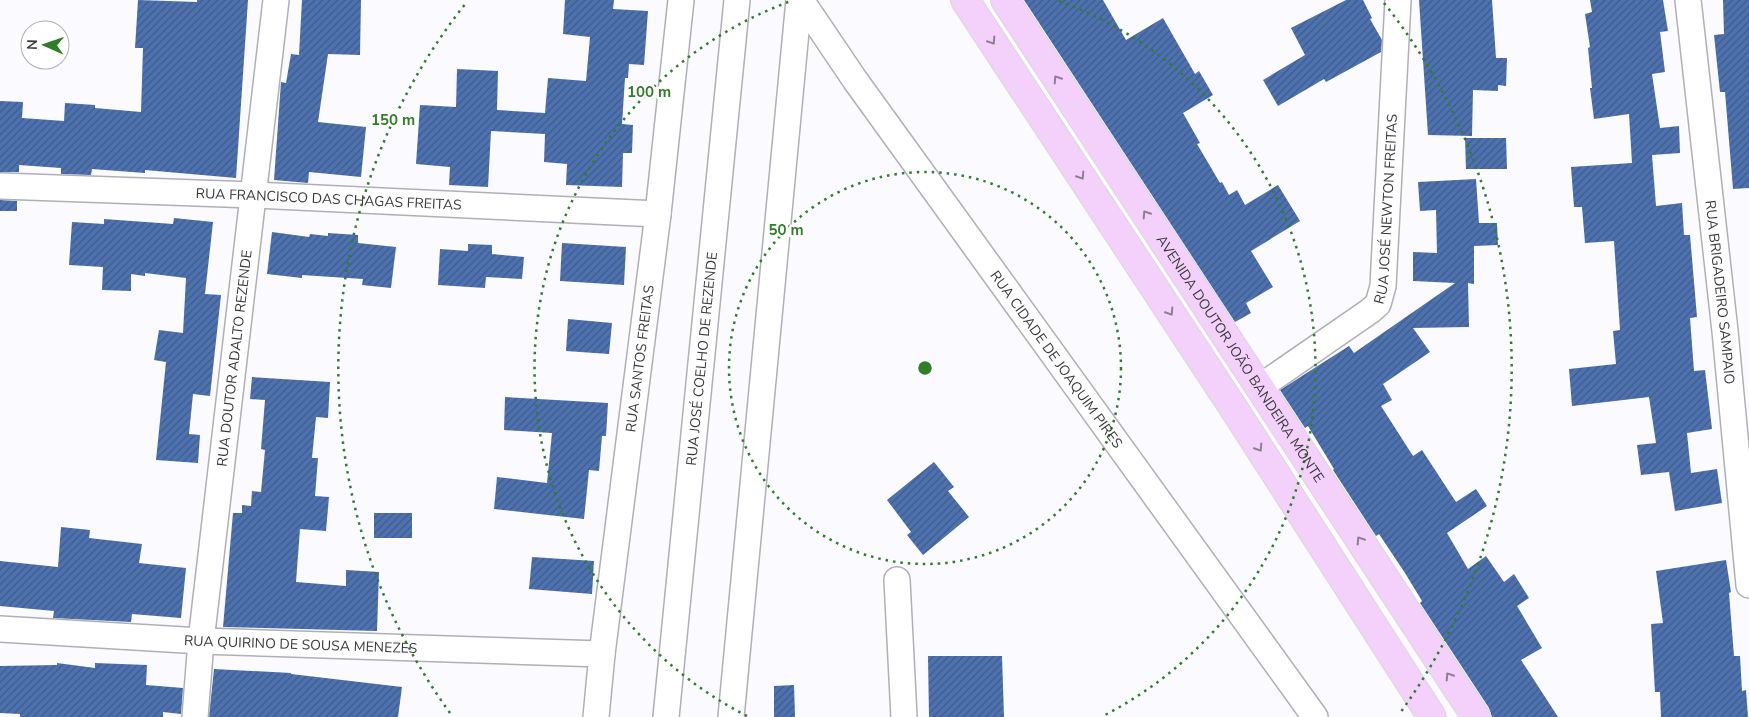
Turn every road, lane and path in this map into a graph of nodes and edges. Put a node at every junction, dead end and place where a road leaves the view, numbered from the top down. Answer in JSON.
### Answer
{"nodes":[{"id":1,"x":276,"y":0,"type":"edge"},
{"id":2,"x":681,"y":0,"type":"edge"},
{"id":3,"x":737,"y":0,"type":"edge"},
{"id":4,"x":800,"y":0,"type":"edge"},
{"id":5,"x":965,"y":0,"type":"edge"},
{"id":6,"x":1005,"y":0,"type":"edge"},
{"id":7,"x":1398,"y":0,"type":"edge"},
{"id":8,"x":1688,"y":0,"type":"edge"},
{"id":9,"x":0,"y":186,"type":"edge"},
{"id":10,"x":253,"y":195,"type":"junction"},
{"id":11,"x":658,"y":214,"type":"junction"},
{"id":12,"x":1260,"y":387,"type":"junction"},
{"id":13,"x":897,"y":580,"type":"dead end"},
{"id":14,"x":1749,"y":585,"type":"edge"},
{"id":15,"x":0,"y":629,"type":"edge"},
{"id":16,"x":200,"y":641,"type":"junction"},
{"id":17,"x":602,"y":654,"type":"junction"},
{"id":18,"x":195,"y":717,"type":"edge"},
{"id":19,"x":596,"y":717,"type":"edge"},
{"id":20,"x":666,"y":717,"type":"edge"},
{"id":21,"x":731,"y":717,"type":"edge"},
{"id":22,"x":904,"y":717,"type":"edge"},
{"id":23,"x":1315,"y":717,"type":"edge"},
{"id":24,"x":1432,"y":717,"type":"edge"},
{"id":25,"x":1476,"y":717,"type":"edge"}],
"edges":[{"from":1,"to":10,"type":"street","name":"RUA DOUTOR ADALTO REZENDE"},
{"from":2,"to":11,"type":"street","name":"RUA SANTOS FREITAS"},
{"from":3,"to":20,"type":"street","name":"RUA JOSÉ COELHO DE REZENDE"},
{"from":4,"to":21,"type":"street"},
{"from":4,"to":23,"type":"street","name":"RUA CIDADE DE JOAQUIM PIRES"},
{"from":5,"to":24,"type":"main road","one_way":true},
{"from":12,"to":6,"type":"main road","name":"AVENIDA DOUTOR JOÃO BANDEIRA MONTE","one_way":true},
{"from":7,"to":12,"type":"street","name":"RUA JOSÉ NEWTON FREITAS"},
{"from":8,"to":14,"type":"street","name":"RUA BRIGADEIRO SAMPAIO"},
{"from":9,"to":10,"type":"street","name":"RUA FRANCISCO DAS CHAGAS FREITAS"},
{"from":10,"to":11,"type":"street","name":"RUA FRANCISCO DAS CHAGAS FREITAS"},
{"from":10,"to":16,"type":"street","name":"RUA DOUTOR ADALTO REZENDE"},
{"from":11,"to":17,"type":"street","name":"RUA SANTOS FREITAS"},
{"from":25,"to":12,"type":"main road","name":"AVENIDA DOUTOR JOÃO BANDEIRA MONTE","one_way":true},
{"from":13,"to":22,"type":"street"},
{"from":15,"to":16,"type":"street","name":"RUA QUIRINO DE SOUSA MENEZES"},
{"from":16,"to":17,"type":"street","name":"RUA QUIRINO DE SOUSA MENEZES"},
{"from":16,"to":18,"type":"street","name":"RUA DOUTOR ADALTO REZENDE"},
{"from":17,"to":19,"type":"street","name":"RUA SANTOS FREITAS"}]}
